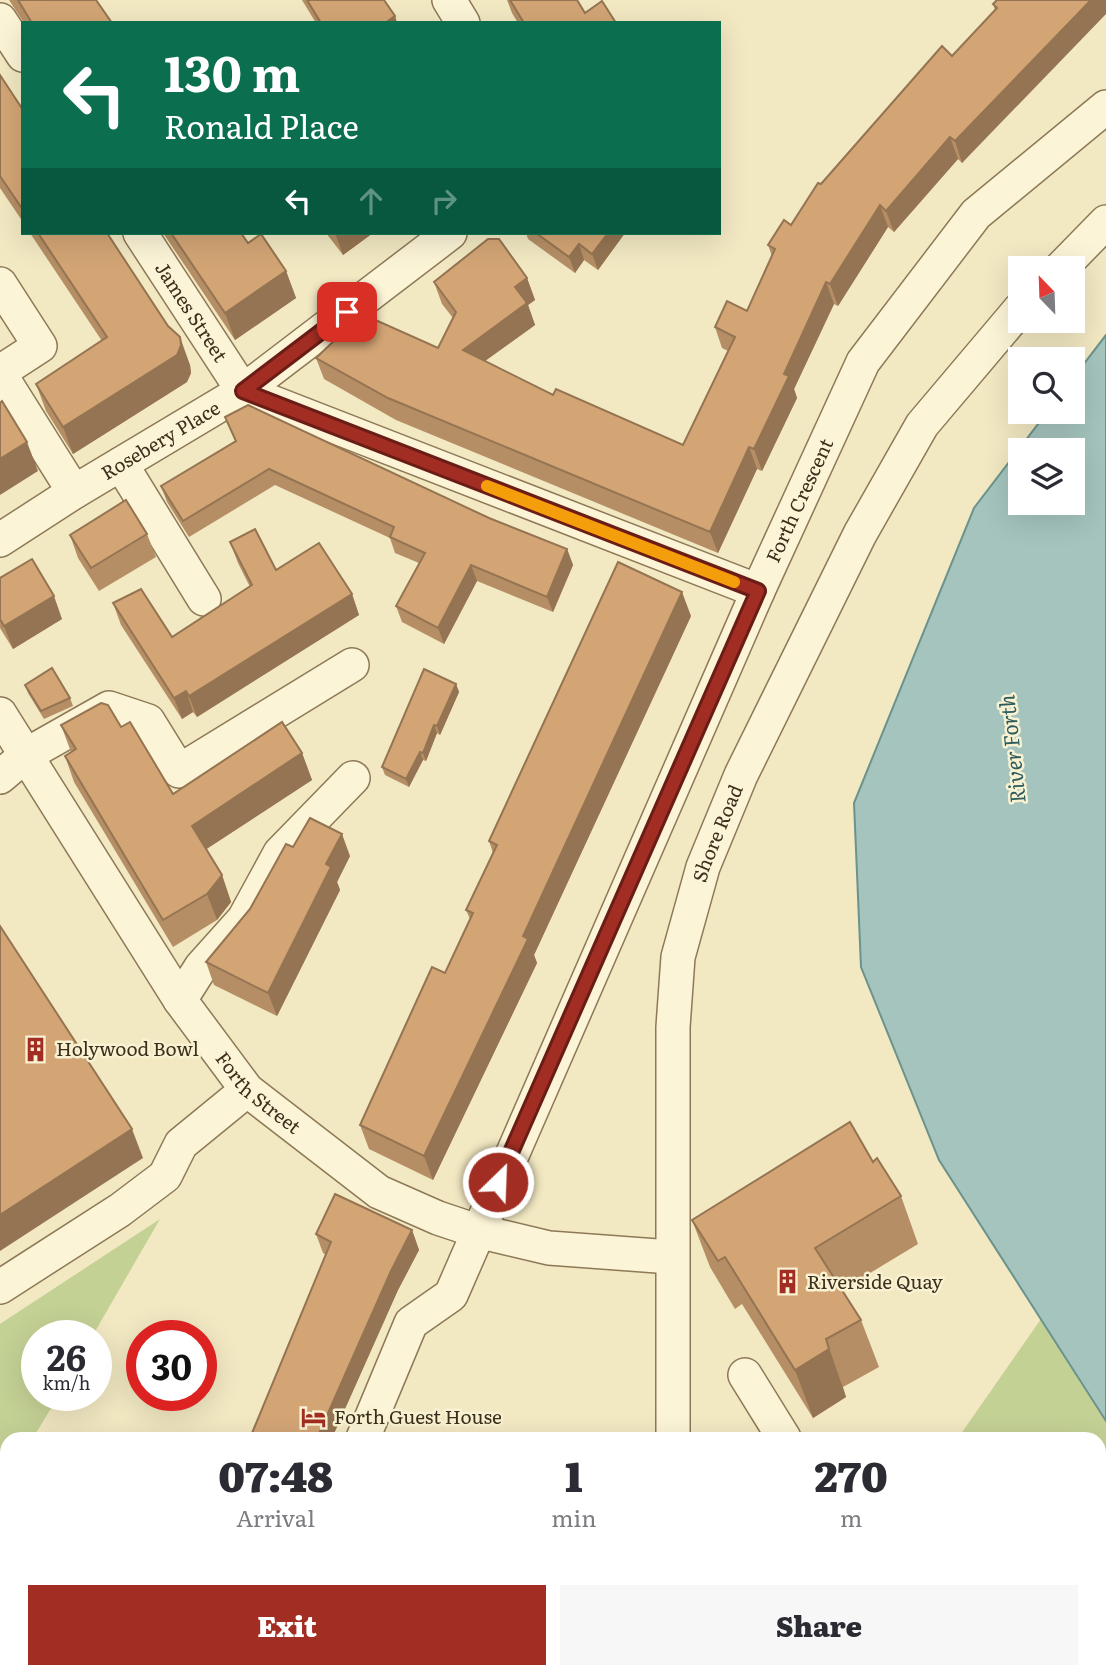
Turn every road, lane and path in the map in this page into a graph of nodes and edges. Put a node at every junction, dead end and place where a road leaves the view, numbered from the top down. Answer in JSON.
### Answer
{"nodes":[{"id":1,"x":449,"y":0,"type":"edge"},
{"id":2,"x":0,"y":20,"type":"edge"},
{"id":3,"x":462,"y":21,"type":"edge"},
{"id":4,"x":21,"y":52,"type":"edge"},
{"id":5,"x":1106,"y":107,"type":"edge"},
{"id":6,"x":1106,"y":222,"type":"edge"},
{"id":7,"x":141,"y":235,"type":"edge"},
{"id":8,"x":447,"y":235,"type":"edge"},
{"id":9,"x":1073,"y":256,"type":"edge"},
{"id":10,"x":0,"y":284,"type":"edge"},
{"id":11,"x":1008,"y":323,"type":"edge"},
{"id":12,"x":0,"y":373,"type":"edge"},
{"id":13,"x":243,"y":391,"type":"junction"},
{"id":14,"x":121,"y":464,"type":"junction"},
{"id":15,"x":74,"y":492,"type":"junction"},
{"id":16,"x":0,"y":541,"type":"edge"},
{"id":17,"x":758,"y":591,"type":"junction"},
{"id":18,"x":204,"y":599,"type":"dead end"},
{"id":19,"x":352,"y":665,"type":"dead end"},
{"id":20,"x":0,"y":714,"type":"edge"},
{"id":21,"x":26,"y":755,"type":"junction"},
{"id":22,"x":0,"y":778,"type":"edge"},
{"id":23,"x":353,"y":778,"type":"dead end"},
{"id":24,"x":180,"y":1000,"type":"junction"},
{"id":25,"x":247,"y":1090,"type":"junction"},
{"id":26,"x":477,"y":1231,"type":"junction"},
{"id":27,"x":671,"y":1257,"type":"junction"},
{"id":28,"x":0,"y":1287,"type":"edge"},
{"id":29,"x":745,"y":1374,"type":"dead end"},
{"id":30,"x":366,"y":1432,"type":"edge"},
{"id":31,"x":673,"y":1432,"type":"edge"},
{"id":32,"x":780,"y":1432,"type":"edge"}],
"edges":[{"from":1,"to":3,"type":"street"},
{"from":2,"to":4,"type":"street"},
{"from":5,"to":17,"type":"street","name":"Forth Crescent"},
{"from":6,"to":9,"type":"street"},
{"from":7,"to":13,"type":"street","name":"James Street"},
{"from":8,"to":13,"type":"street","name":"Rosebery Place"},
{"from":10,"to":12,"type":"street"},
{"from":11,"to":27,"type":"street","name":"Shore Road"},
{"from":12,"to":15,"type":"street"},
{"from":13,"to":14,"type":"street","name":"Rosebery Place"},
{"from":13,"to":17,"type":"street"},
{"from":14,"to":15,"type":"street","name":"Rosebery Place"},
{"from":14,"to":18,"type":"street"},
{"from":15,"to":16,"type":"street","name":"Rosebery Place"},
{"from":17,"to":26,"type":"street","name":"Forth Crescent"},
{"from":19,"to":21,"type":"street"},
{"from":20,"to":21,"type":"street","name":"Forth Street"},
{"from":21,"to":22,"type":"street"},
{"from":21,"to":24,"type":"street","name":"Forth Street"},
{"from":23,"to":24,"type":"street"},
{"from":24,"to":25,"type":"street","name":"Forth Street"},
{"from":25,"to":26,"type":"street","name":"Forth Street"},
{"from":25,"to":28,"type":"street"},
{"from":26,"to":27,"type":"street","name":"Forth Street"},
{"from":26,"to":30,"type":"street","name":"Forth Crescent"},
{"from":27,"to":31,"type":"street","name":"Shore Road"},
{"from":29,"to":32,"type":"street"}]}
